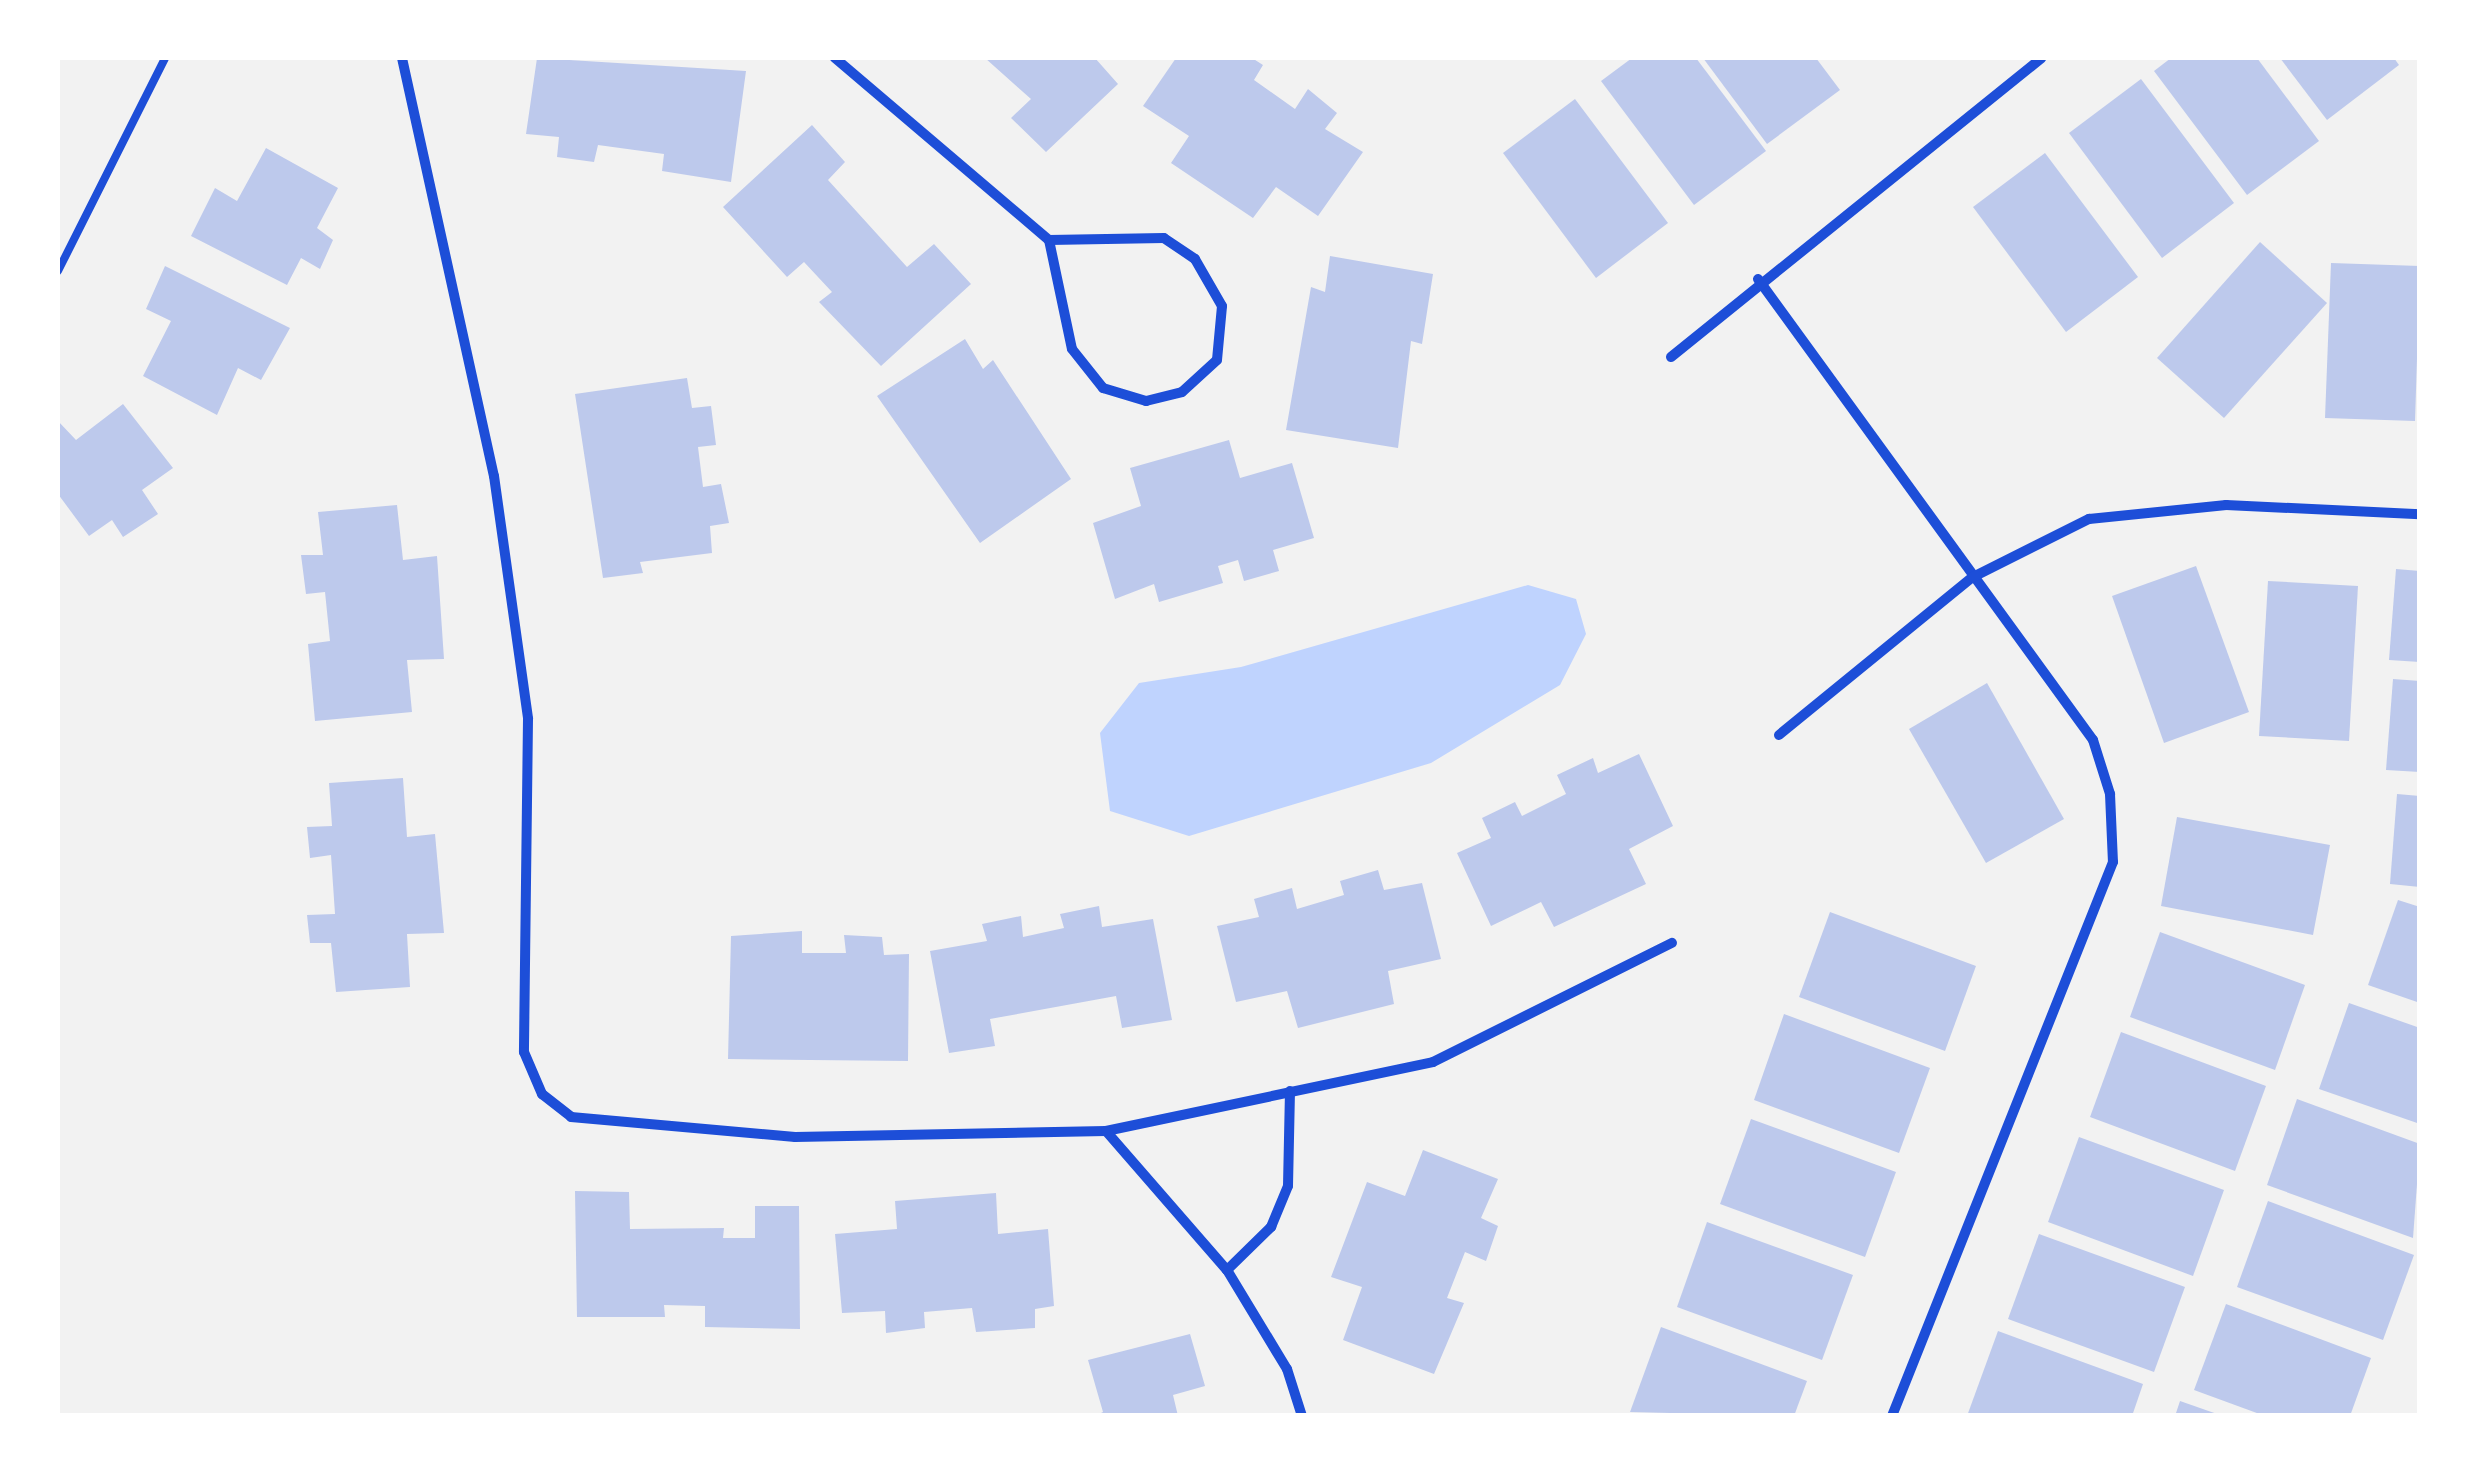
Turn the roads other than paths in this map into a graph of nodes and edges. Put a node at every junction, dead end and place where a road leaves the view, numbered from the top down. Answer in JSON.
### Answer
{"nodes":[{"id":1,"x":165,"y":58,"type":"edge"},
{"id":2,"x":402,"y":58,"type":"edge"},
{"id":3,"x":835,"y":58,"type":"edge"},
{"id":4,"x":2041,"y":58,"type":"edge"},
{"id":5,"x":1049,"y":240,"type":"junction"},
{"id":6,"x":58,"y":271,"type":"edge"},
{"id":7,"x":1758,"y":280,"type":"junction"},
{"id":8,"x":1671,"y":357,"type":"dead end"},
{"id":9,"x":2420,"y":514,"type":"edge"},
{"id":10,"x":1972,"y":577,"type":"junction"},
{"id":11,"x":1779,"y":734,"type":"dead end"},
{"id":12,"x":1672,"y":944,"type":"dead end"},
{"id":13,"x":1290,"y":1090,"type":"junction"},
{"id":14,"x":1106,"y":1131,"type":"junction"},
{"id":15,"x":1226,"y":1270,"type":"junction"},
{"id":16,"x":1302,"y":1416,"type":"edge"},
{"id":17,"x":1892,"y":1416,"type":"edge"}],
"edges":[{"from":1,"to":6,"type":"lane"},
{"from":2,"to":14,"type":"street"},
{"from":3,"to":5,"type":"street"},
{"from":4,"to":7,"type":"street"},
{"from":5,"to":5,"type":"street"},
{"from":7,"to":8,"type":"street"},
{"from":7,"to":10,"type":"street"},
{"from":9,"to":10,"type":"street"},
{"from":10,"to":11,"type":"street"},
{"from":10,"to":17,"type":"street"},
{"from":12,"to":13,"type":"street"},
{"from":13,"to":14,"type":"street"},
{"from":13,"to":15,"type":"street"},
{"from":14,"to":15,"type":"street"},
{"from":15,"to":16,"type":"street"}]}
